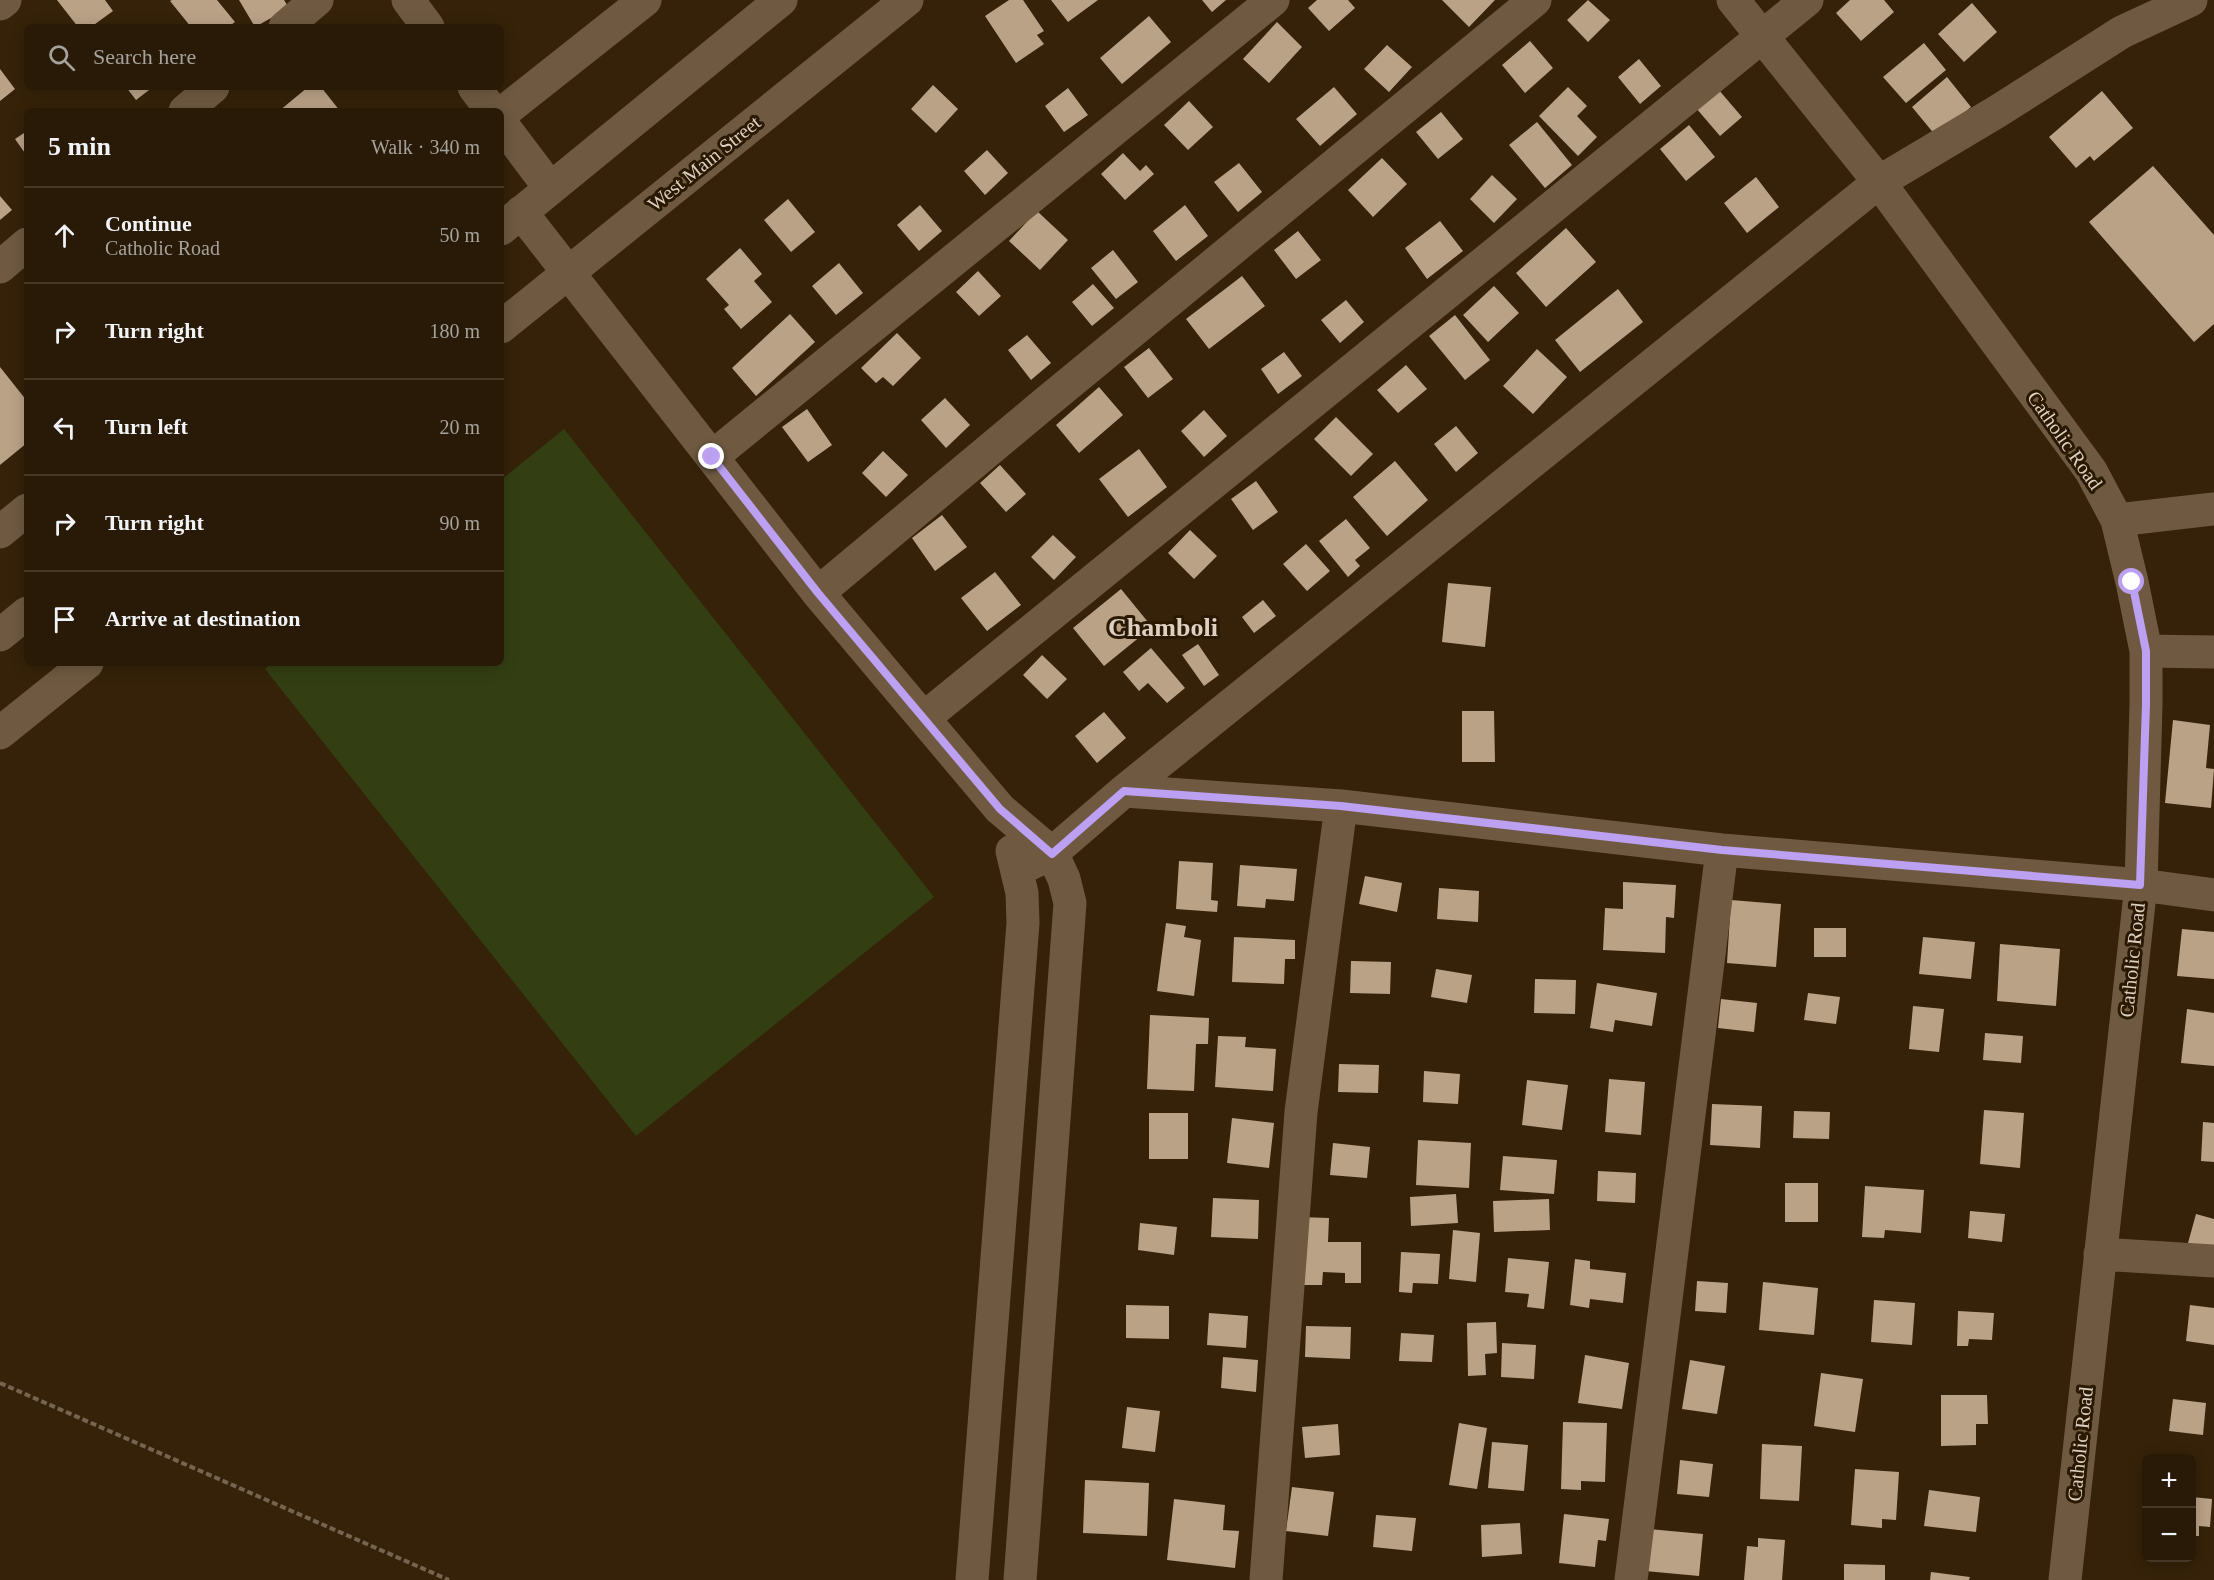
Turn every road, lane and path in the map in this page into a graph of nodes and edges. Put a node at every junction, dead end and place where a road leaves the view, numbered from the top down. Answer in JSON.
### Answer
{"nodes":[{"id":1,"x":5,"y":0,"type":"edge"},
{"id":2,"x":317,"y":0,"type":"edge"},
{"id":3,"x":408,"y":0,"type":"edge"},
{"id":4,"x":645,"y":0,"type":"edge"},
{"id":5,"x":781,"y":0,"type":"edge"},
{"id":6,"x":907,"y":0,"type":"edge"},
{"id":7,"x":1273,"y":0,"type":"edge"},
{"id":8,"x":1535,"y":0,"type":"edge"},
{"id":9,"x":1733,"y":0,"type":"edge"},
{"id":10,"x":1807,"y":0,"type":"edge"},
{"id":11,"x":2192,"y":0,"type":"edge"},
{"id":12,"x":0,"y":4,"type":"edge"},
{"id":13,"x":289,"y":24,"type":"edge"},
{"id":14,"x":426,"y":24,"type":"edge"},
{"id":15,"x":1764,"y":36,"type":"junction"},
{"id":16,"x":210,"y":90,"type":"edge"},
{"id":17,"x":476,"y":90,"type":"edge"},
{"id":18,"x":188,"y":108,"type":"edge"},
{"id":19,"x":490,"y":108,"type":"edge"},
{"id":20,"x":504,"y":112,"type":"edge"},
{"id":21,"x":504,"y":127,"type":"edge"},
{"id":22,"x":1879,"y":182,"type":"junction"},
{"id":23,"x":550,"y":188,"type":"junction"},
{"id":24,"x":511,"y":220,"type":"edge"},
{"id":25,"x":24,"y":247,"type":"edge"},
{"id":26,"x":0,"y":267,"type":"edge"},
{"id":27,"x":567,"y":273,"type":"junction"},
{"id":28,"x":504,"y":325,"type":"edge"},
{"id":29,"x":712,"y":457,"type":"junction"},
{"id":30,"x":2214,"y":510,"type":"edge"},
{"id":31,"x":24,"y":512,"type":"edge"},
{"id":32,"x":2117,"y":520,"type":"junction"},
{"id":33,"x":0,"y":532,"type":"edge"},
{"id":34,"x":818,"y":593,"type":"junction"},
{"id":35,"x":24,"y":615,"type":"edge"},
{"id":36,"x":0,"y":635,"type":"edge"},
{"id":37,"x":2146,"y":651,"type":"junction"},
{"id":38,"x":2214,"y":652,"type":"edge"},
{"id":39,"x":83,"y":666,"type":"edge"},
{"id":40,"x":924,"y":718,"type":"junction"},
{"id":41,"x":0,"y":733,"type":"edge"},
{"id":42,"x":1124,"y":791,"type":"junction"},
{"id":43,"x":1341,"y":806,"type":"junction"},
{"id":44,"x":1000,"y":809,"type":"junction"},
{"id":45,"x":1722,"y":850,"type":"junction"},
{"id":46,"x":1052,"y":854,"type":"junction"},
{"id":47,"x":1018,"y":870,"type":"junction"},
{"id":48,"x":2140,"y":885,"type":"junction"},
{"id":49,"x":2214,"y":895,"type":"edge"},
{"id":50,"x":2100,"y":1254,"type":"junction"},
{"id":51,"x":2214,"y":1262,"type":"edge"},
{"id":52,"x":992,"y":1325,"type":"junction"},
{"id":53,"x":1038,"y":1330,"type":"junction"},
{"id":54,"x":0,"y":1383,"type":"edge"},
{"id":55,"x":449,"y":1580,"type":"edge"},
{"id":56,"x":972,"y":1580,"type":"edge"},
{"id":57,"x":1020,"y":1580,"type":"edge"},
{"id":58,"x":1266,"y":1580,"type":"edge"},
{"id":59,"x":1631,"y":1580,"type":"edge"},
{"id":60,"x":2065,"y":1580,"type":"edge"}],
"edges":[{"from":1,"to":12,"type":"street"},
{"from":2,"to":13,"type":"street"},
{"from":3,"to":14,"type":"street"},
{"from":4,"to":20,"type":"street"},
{"from":5,"to":23,"type":"street"},
{"from":6,"to":27,"type":"street","name":"West Main Street"},
{"from":7,"to":29,"type":"street"},
{"from":8,"to":34,"type":"street"},
{"from":9,"to":15,"type":"street","name":"Catholic Road"},
{"from":10,"to":15,"type":"street"},
{"from":11,"to":22,"type":"street"},
{"from":15,"to":22,"type":"street","name":"Catholic Road"},
{"from":15,"to":40,"type":"street"},
{"from":16,"to":18,"type":"street"},
{"from":17,"to":19,"type":"street"},
{"from":21,"to":23,"type":"street"},
{"from":22,"to":32,"type":"street","name":"Catholic Road"},
{"from":22,"to":42,"type":"street"},
{"from":23,"to":24,"type":"street"},
{"from":24,"to":27,"type":"street"},
{"from":25,"to":26,"type":"street"},
{"from":27,"to":28,"type":"street","name":"West Main Street"},
{"from":27,"to":29,"type":"street"},
{"from":29,"to":34,"type":"street"},
{"from":30,"to":32,"type":"street"},
{"from":31,"to":33,"type":"street"},
{"from":32,"to":37,"type":"street","name":"Catholic Road"},
{"from":34,"to":40,"type":"street"},
{"from":35,"to":36,"type":"street"},
{"from":37,"to":38,"type":"street"},
{"from":37,"to":48,"type":"street","name":"Catholic Road"},
{"from":39,"to":41,"type":"street"},
{"from":40,"to":44,"type":"street"},
{"from":42,"to":43,"type":"street"},
{"from":42,"to":46,"type":"street"},
{"from":43,"to":45,"type":"street"},
{"from":43,"to":58,"type":"street"},
{"from":44,"to":46,"type":"street"},
{"from":44,"to":47,"type":"street"},
{"from":45,"to":48,"type":"street"},
{"from":45,"to":59,"type":"street"},
{"from":46,"to":47,"type":"street"},
{"from":46,"to":53,"type":"street"},
{"from":47,"to":52,"type":"street"},
{"from":48,"to":49,"type":"street"},
{"from":48,"to":50,"type":"street","name":"Catholic Road"},
{"from":50,"to":51,"type":"street"},
{"from":50,"to":60,"type":"street","name":"Catholic Road"},
{"from":52,"to":53,"type":"street"},
{"from":52,"to":56,"type":"street"},
{"from":53,"to":57,"type":"street"},
{"from":54,"to":55,"type":"path"}]}
